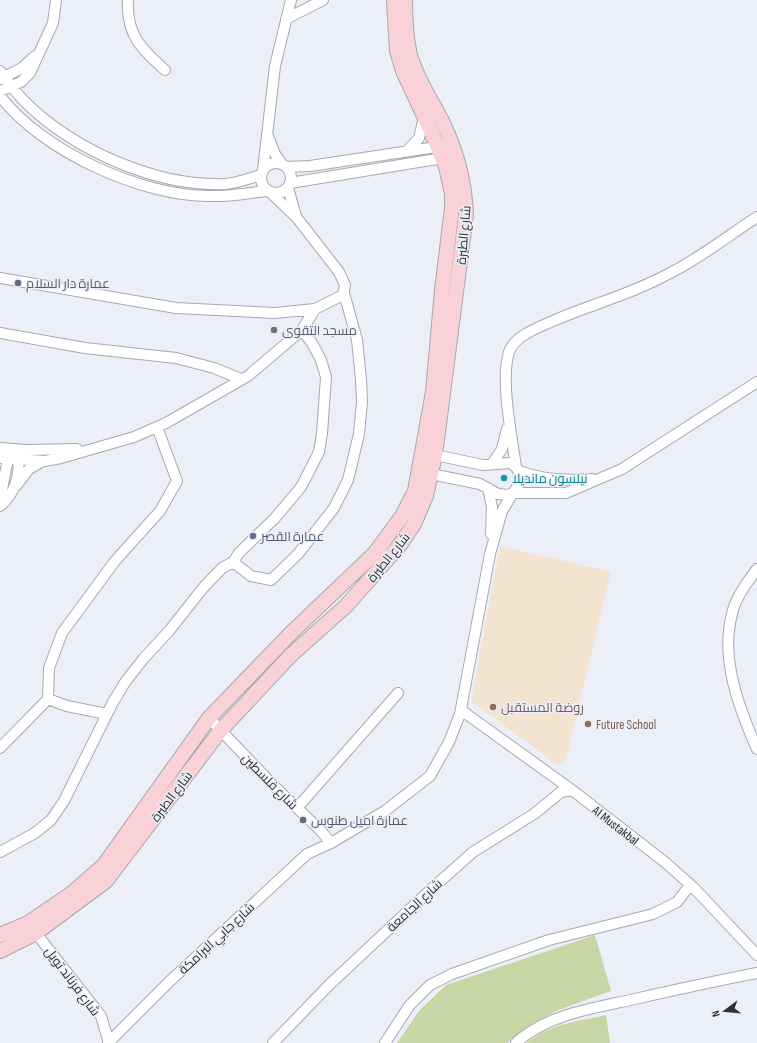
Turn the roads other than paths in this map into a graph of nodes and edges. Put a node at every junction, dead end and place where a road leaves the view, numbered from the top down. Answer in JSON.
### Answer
{"nodes":[{"id":1,"x":56,"y":0,"type":"edge"},
{"id":2,"x":128,"y":0,"type":"edge"},
{"id":3,"x":291,"y":0,"type":"edge"},
{"id":4,"x":323,"y":0,"type":"edge"},
{"id":5,"x":394,"y":0,"type":"edge"},
{"id":6,"x":405,"y":0,"type":"edge"},
{"id":7,"x":286,"y":19,"type":"junction"},
{"id":8,"x":36,"y":55,"type":"junction"},
{"id":9,"x":165,"y":70,"type":"dead end"},
{"id":10,"x":2,"y":76,"type":"edge"},
{"id":11,"x":12,"y":88,"type":"junction"},
{"id":12,"x":0,"y":91,"type":"edge"},
{"id":13,"x":0,"y":96,"type":"edge"},
{"id":14,"x":424,"y":117,"type":"junction"},
{"id":15,"x":267,"y":130,"type":"junction"},
{"id":16,"x":454,"y":147,"type":"junction"},
{"id":17,"x":407,"y":151,"type":"junction"},
{"id":18,"x":440,"y":152,"type":"junction"},
{"id":19,"x":284,"y":165,"type":"junction"},
{"id":20,"x":262,"y":172,"type":"junction"},
{"id":21,"x":289,"y":186,"type":"junction"},
{"id":22,"x":269,"y":192,"type":"junction"},
{"id":23,"x":757,"y":217,"type":"edge"},
{"id":24,"x":297,"y":218,"type":"junction"},
{"id":25,"x":0,"y":278,"type":"edge"},
{"id":26,"x":344,"y":293,"type":"junction"},
{"id":27,"x":315,"y":309,"type":"junction"},
{"id":28,"x":302,"y":330,"type":"junction"},
{"id":29,"x":0,"y":333,"type":"edge"},
{"id":30,"x":241,"y":379,"type":"junction"},
{"id":31,"x":757,"y":382,"type":"edge"},
{"id":32,"x":508,"y":417,"type":"junction"},
{"id":33,"x":157,"y":427,"type":"junction"},
{"id":34,"x":0,"y":448,"type":"edge"},
{"id":35,"x":93,"y":448,"type":"junction"},
{"id":36,"x":14,"y":449,"type":"junction"},
{"id":37,"x":435,"y":455,"type":"junction"},
{"id":38,"x":9,"y":459,"type":"edge"},
{"id":39,"x":45,"y":461,"type":"junction"},
{"id":40,"x":421,"y":461,"type":"junction"},
{"id":41,"x":492,"y":464,"type":"junction"},
{"id":42,"x":0,"y":468,"type":"edge"},
{"id":43,"x":517,"y":469,"type":"junction"},
{"id":44,"x":431,"y":474,"type":"junction"},
{"id":45,"x":598,"y":479,"type":"junction"},
{"id":46,"x":4,"y":483,"type":"junction"},
{"id":47,"x":488,"y":488,"type":"junction"},
{"id":48,"x":12,"y":493,"type":"junction"},
{"id":49,"x":513,"y":493,"type":"junction"},
{"id":50,"x":0,"y":499,"type":"edge"},
{"id":51,"x":0,"y":506,"type":"edge"},
{"id":52,"x":490,"y":554,"type":"junction"},
{"id":53,"x":233,"y":562,"type":"junction"},
{"id":54,"x":757,"y":569,"type":"edge"},
{"id":55,"x":398,"y":693,"type":"dead end"},
{"id":56,"x":48,"y":699,"type":"junction"},
{"id":57,"x":461,"y":710,"type":"junction"},
{"id":58,"x":107,"y":714,"type":"junction"},
{"id":59,"x":210,"y":718,"type":"junction"},
{"id":60,"x":221,"y":730,"type":"junction"},
{"id":61,"x":0,"y":748,"type":"edge"},
{"id":62,"x":757,"y":749,"type":"edge"},
{"id":63,"x":572,"y":790,"type":"junction"},
{"id":64,"x":297,"y":808,"type":"junction"},
{"id":65,"x":331,"y":843,"type":"junction"},
{"id":66,"x":0,"y":852,"type":"edge"},
{"id":67,"x":690,"y":885,"type":"junction"},
{"id":68,"x":32,"y":928,"type":"junction"},
{"id":69,"x":0,"y":935,"type":"edge"},
{"id":70,"x":0,"y":951,"type":"edge"},
{"id":71,"x":757,"y":955,"type":"edge"},
{"id":72,"x":757,"y":973,"type":"edge"},
{"id":73,"x":108,"y":1043,"type":"edge"},
{"id":74,"x":273,"y":1043,"type":"edge"},
{"id":75,"x":385,"y":1043,"type":"edge"},
{"id":76,"x":516,"y":1043,"type":"edge"}],
"edges":[{"from":1,"to":8,"type":"street"},
{"from":2,"to":9,"type":"street"},
{"from":3,"to":7,"type":"street"},
{"from":4,"to":7,"type":"street"},
{"from":5,"to":14,"type":"main road","name":"شارع الطيرة"},
{"from":6,"to":16,"type":"main road","name":"شارع الطيرة"},
{"from":7,"to":15,"type":"street"},
{"from":8,"to":10,"type":"street"},
{"from":8,"to":11,"type":"street"},
{"from":10,"to":11,"type":"street"},
{"from":11,"to":12,"type":"street"},
{"from":11,"to":20,"type":"street"},
{"from":13,"to":22,"type":"street"},
{"from":14,"to":17,"type":"street"},
{"from":14,"to":18,"type":"main road","name":"شارع الطيرة"},
{"from":15,"to":19,"type":"street"},
{"from":15,"to":20,"type":"street"},
{"from":16,"to":18,"type":"street"},
{"from":16,"to":37,"type":"main road","name":"شارع الطيرة"},
{"from":17,"to":18,"type":"street"},
{"from":17,"to":19,"type":"street"},
{"from":18,"to":21,"type":"street"},
{"from":18,"to":40,"type":"main road","name":"شارع الطيرة"},
{"from":19,"to":20,"type":"street"},
{"from":19,"to":21,"type":"street"},
{"from":20,"to":22,"type":"street"},
{"from":21,"to":22,"type":"street"},
{"from":21,"to":24,"type":"street"},
{"from":22,"to":24,"type":"street"},
{"from":23,"to":32,"type":"street"},
{"from":24,"to":26,"type":"street"},
{"from":25,"to":27,"type":"street"},
{"from":26,"to":27,"type":"street"},
{"from":26,"to":53,"type":"street"},
{"from":27,"to":28,"type":"street"},
{"from":28,"to":30,"type":"street"},
{"from":28,"to":53,"type":"street"},
{"from":29,"to":30,"type":"street"},
{"from":30,"to":33,"type":"street"},
{"from":31,"to":45,"type":"street"},
{"from":32,"to":41,"type":"street"},
{"from":32,"to":43,"type":"street"},
{"from":33,"to":35,"type":"street"},
{"from":33,"to":56,"type":"street"},
{"from":34,"to":36,"type":"street"},
{"from":35,"to":36,"type":"street"},
{"from":35,"to":39,"type":"street"},
{"from":36,"to":38,"type":"street"},
{"from":37,"to":40,"type":"street"},
{"from":37,"to":41,"type":"street"},
{"from":37,"to":44,"type":"main road","name":"شارع الطيرة"},
{"from":38,"to":39,"type":"street"},
{"from":38,"to":46,"type":"street"},
{"from":38,"to":48,"type":"street"},
{"from":39,"to":48,"type":"street"},
{"from":40,"to":44,"type":"street"},
{"from":40,"to":59,"type":"main road","name":"شارع الطيرة"},
{"from":41,"to":43,"type":"street"},
{"from":42,"to":46,"type":"street"},
{"from":43,"to":45,"type":"street"},
{"from":43,"to":49,"type":"street"},
{"from":44,"to":47,"type":"street"},
{"from":44,"to":60,"type":"main road","name":"شارع الطيرة"},
{"from":45,"to":49,"type":"street"},
{"from":46,"to":50,"type":"street"},
{"from":47,"to":49,"type":"street"},
{"from":47,"to":52,"type":"street"},
{"from":48,"to":51,"type":"street"},
{"from":49,"to":52,"type":"street"},
{"from":52,"to":57,"type":"street","name":"شارع جابي البرامكة"},
{"from":53,"to":58,"type":"street"},
{"from":54,"to":62,"type":"street"},
{"from":55,"to":64,"type":"street"},
{"from":56,"to":58,"type":"street"},
{"from":56,"to":61,"type":"street"},
{"from":57,"to":63,"type":"street","name":"Al Mustakbal"},
{"from":57,"to":65,"type":"street","name":"شارع جابي البرامكة"},
{"from":58,"to":66,"type":"street"},
{"from":59,"to":60,"type":"street","name":"شارع فلسطين"},
{"from":59,"to":68,"type":"main road","name":"شارع الطيرة"},
{"from":60,"to":64,"type":"street","name":"شارع فلسطين"},
{"from":60,"to":68,"type":"main road","name":"شارع الطيرة"},
{"from":63,"to":67,"type":"street","name":"Al Mustakbal"},
{"from":63,"to":74,"type":"street","name":"شارع الجامعة"},
{"from":64,"to":65,"type":"street","name":"شارع فلسطين"},
{"from":65,"to":73,"type":"street","name":"شارع جابي البرامكة"},
{"from":67,"to":71,"type":"street","name":"Al Mustakbal"},
{"from":67,"to":75,"type":"street"},
{"from":68,"to":69,"type":"main road","name":"شارع الطيرة"},
{"from":68,"to":70,"type":"main road","name":"شارع الطيرة"},
{"from":68,"to":73,"type":"street","name":"شارع فرناند تويل"},
{"from":72,"to":76,"type":"street"}]}
